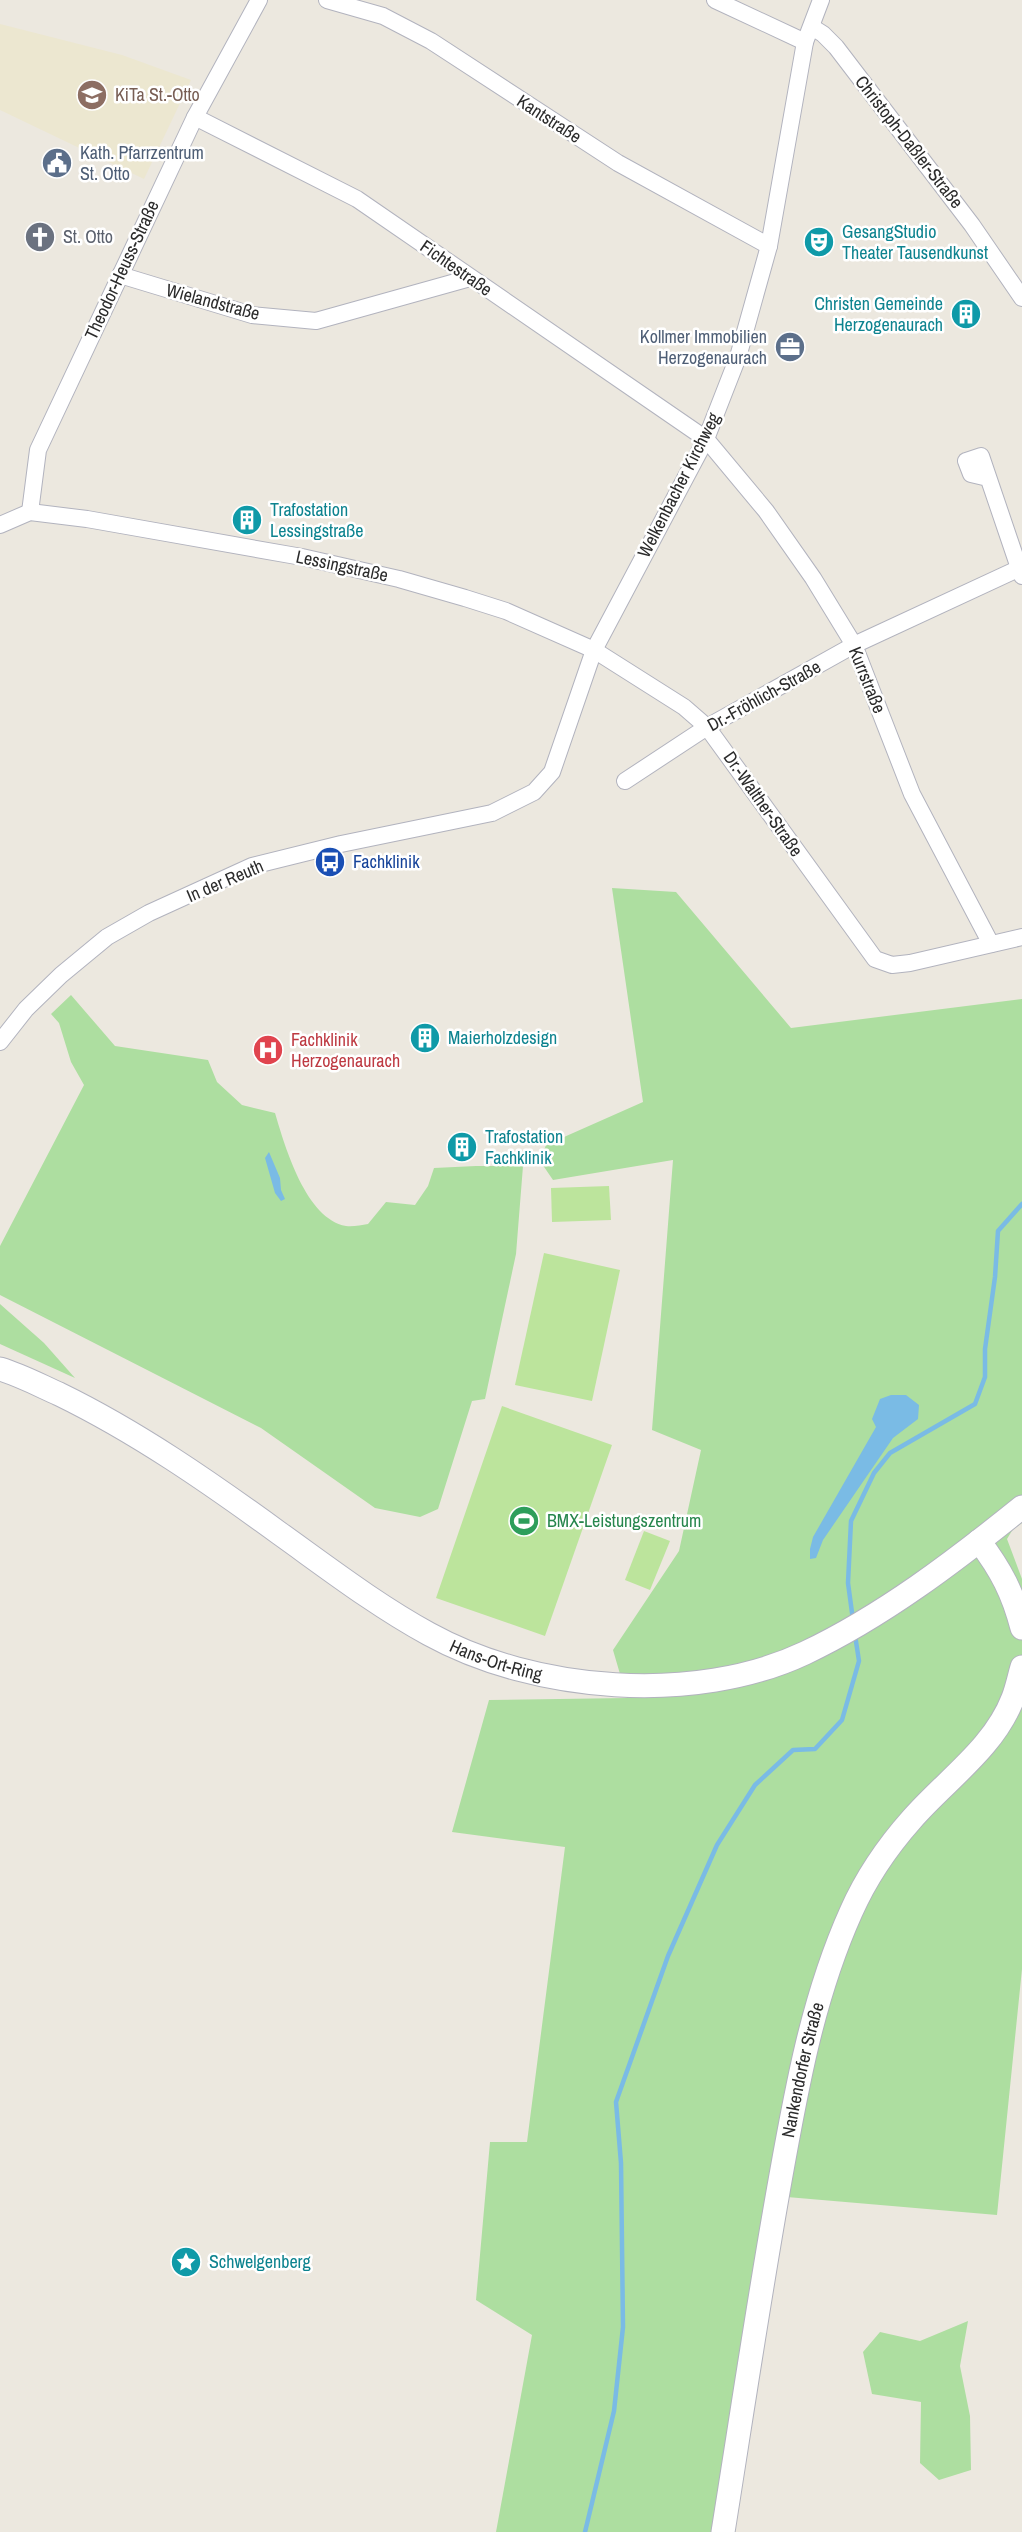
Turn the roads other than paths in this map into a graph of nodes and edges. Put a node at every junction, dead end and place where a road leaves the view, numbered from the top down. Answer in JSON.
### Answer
{"nodes":[{"id":1,"x":258,"y":0,"type":"edge"},
{"id":2,"x":327,"y":0,"type":"edge"},
{"id":3,"x":715,"y":0,"type":"edge"},
{"id":4,"x":821,"y":0,"type":"edge"},
{"id":5,"x":808,"y":34,"type":"junction"},
{"id":6,"x":195,"y":117,"type":"junction"},
{"id":7,"x":769,"y":246,"type":"junction"},
{"id":8,"x":120,"y":275,"type":"junction"},
{"id":9,"x":470,"y":278,"type":"junction"},
{"id":10,"x":1022,"y":298,"type":"edge"},
{"id":11,"x":706,"y":439,"type":"junction"},
{"id":12,"x":988,"y":478,"type":"dead end"},
{"id":13,"x":30,"y":512,"type":"junction"},
{"id":14,"x":0,"y":525,"type":"edge"},
{"id":15,"x":1021,"y":571,"type":"edge"},
{"id":16,"x":854,"y":645,"type":"junction"},
{"id":17,"x":594,"y":650,"type":"junction"},
{"id":18,"x":707,"y":727,"type":"junction"},
{"id":19,"x":625,"y":781,"type":"dead end"},
{"id":20,"x":534,"y":792,"type":"joint"},
{"id":21,"x":1022,"y":937,"type":"edge"},
{"id":22,"x":991,"y":944,"type":"junction"},
{"id":23,"x":0,"y":1042,"type":"edge"},
{"id":24,"x":0,"y":1369,"type":"edge"},
{"id":25,"x":1022,"y":1507,"type":"edge"},
{"id":26,"x":979,"y":1541,"type":"junction"},
{"id":27,"x":1022,"y":1628,"type":"edge"},
{"id":28,"x":1022,"y":1667,"type":"edge"},
{"id":29,"x":723,"y":2532,"type":"edge"}],
"edges":[{"from":1,"to":6,"type":"street","name":"Theodor-Heuss-Straße"},
{"from":2,"to":7,"type":"street","name":"Kantstraße"},
{"from":3,"to":5,"type":"street","name":"Christoph-Daßler-Straße"},
{"from":4,"to":5,"type":"street","name":"Welkenbacher Kirchweg"},
{"from":5,"to":7,"type":"street","name":"Welkenbacher Kirchweg"},
{"from":5,"to":10,"type":"street","name":"Christoph-Daßler-Straße"},
{"from":6,"to":8,"type":"street","name":"Theodor-Heuss-Straße"},
{"from":6,"to":9,"type":"street","name":"Fichtestraße"},
{"from":7,"to":11,"type":"street","name":"Welkenbacher Kirchweg"},
{"from":8,"to":9,"type":"street","name":"Wielandstraße"},
{"from":8,"to":13,"type":"street","name":"Theodor-Heuss-Straße"},
{"from":9,"to":11,"type":"street","name":"Fichtestraße"},
{"from":11,"to":16,"type":"street","name":"Kurrstraße"},
{"from":11,"to":17,"type":"street","name":"Welkenbacher Kirchweg"},
{"from":12,"to":15,"type":"street"},
{"from":13,"to":14,"type":"street"},
{"from":13,"to":17,"type":"street","name":"Lessingstraße"},
{"from":15,"to":16,"type":"street","name":"Dr.-Fröhlich-Straße"},
{"from":16,"to":18,"type":"street","name":"Dr.-Fröhlich-Straße"},
{"from":16,"to":22,"type":"street","name":"Kurrstraße"},
{"from":17,"to":18,"type":"street","name":"Dr.-Walther-Straße"},
{"from":17,"to":20,"type":"street","name":"Welkenbacher Kirchweg"},
{"from":18,"to":19,"type":"street","name":"Dr.-Fröhlich-Straße"},
{"from":18,"to":22,"type":"street","name":"Dr.-Walther-Straße"},
{"from":20,"to":23,"type":"street","name":"In der Reuth"},
{"from":21,"to":22,"type":"street"},
{"from":24,"to":26,"type":"main road","name":"Hans-Ort-Ring"},
{"from":25,"to":26,"type":"main road","name":"Hans-Ort-Ring"},
{"from":26,"to":27,"type":"main road"},
{"from":28,"to":29,"type":"main road","name":"Nankendorfer Straße"}]}
